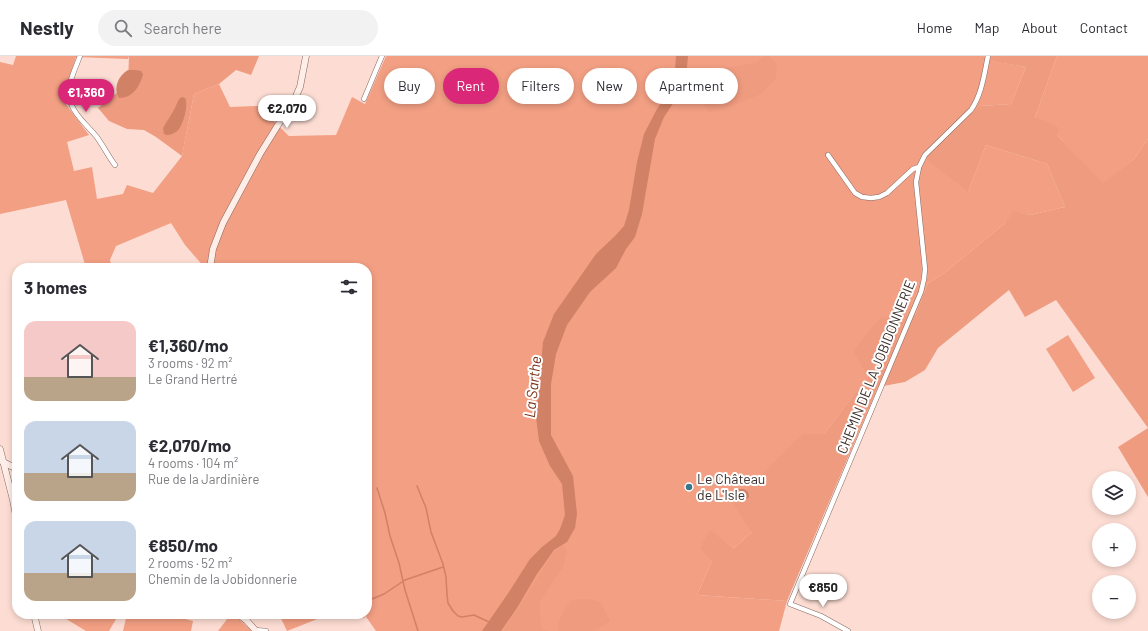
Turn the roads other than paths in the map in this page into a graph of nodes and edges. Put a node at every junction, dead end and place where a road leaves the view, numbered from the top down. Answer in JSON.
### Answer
{"nodes":[{"id":1,"x":80,"y":56,"type":"edge"},
{"id":2,"x":306,"y":56,"type":"edge"},
{"id":3,"x":382,"y":56,"type":"edge"},
{"id":4,"x":988,"y":56,"type":"edge"},
{"id":5,"x":364,"y":99,"type":"dead end"},
{"id":6,"x":828,"y":155,"type":"dead end"},
{"id":7,"x":115,"y":165,"type":"dead end"},
{"id":8,"x":919,"y":167,"type":"junction"},
{"id":9,"x":211,"y":263,"type":"edge"},
{"id":10,"x":0,"y":449,"type":"edge"},
{"id":11,"x":3,"y":462,"type":"junction"},
{"id":12,"x":12,"y":466,"type":"edge"},
{"id":13,"x":12,"y":496,"type":"edge"},
{"id":14,"x":35,"y":619,"type":"edge"},
{"id":15,"x":244,"y":619,"type":"edge"},
{"id":16,"x":38,"y":631,"type":"edge"},
{"id":17,"x":255,"y":631,"type":"edge"},
{"id":18,"x":266,"y":631,"type":"edge"},
{"id":19,"x":848,"y":631,"type":"edge"}],
"edges":[{"from":1,"to":7,"type":"street"},
{"from":2,"to":9,"type":"street"},
{"from":3,"to":5,"type":"street"},
{"from":4,"to":8,"type":"street","name":"CHEMIN DE LA JOBIDONNERIE"},
{"from":6,"to":8,"type":"street"},
{"from":8,"to":19,"type":"street","name":"CHEMIN DE LA JOBIDONNERIE"},
{"from":10,"to":11,"type":"street"},
{"from":11,"to":12,"type":"street"},
{"from":11,"to":13,"type":"street"},
{"from":14,"to":16,"type":"street"},
{"from":15,"to":17,"type":"street"},
{"from":17,"to":18,"type":"street"}]}
